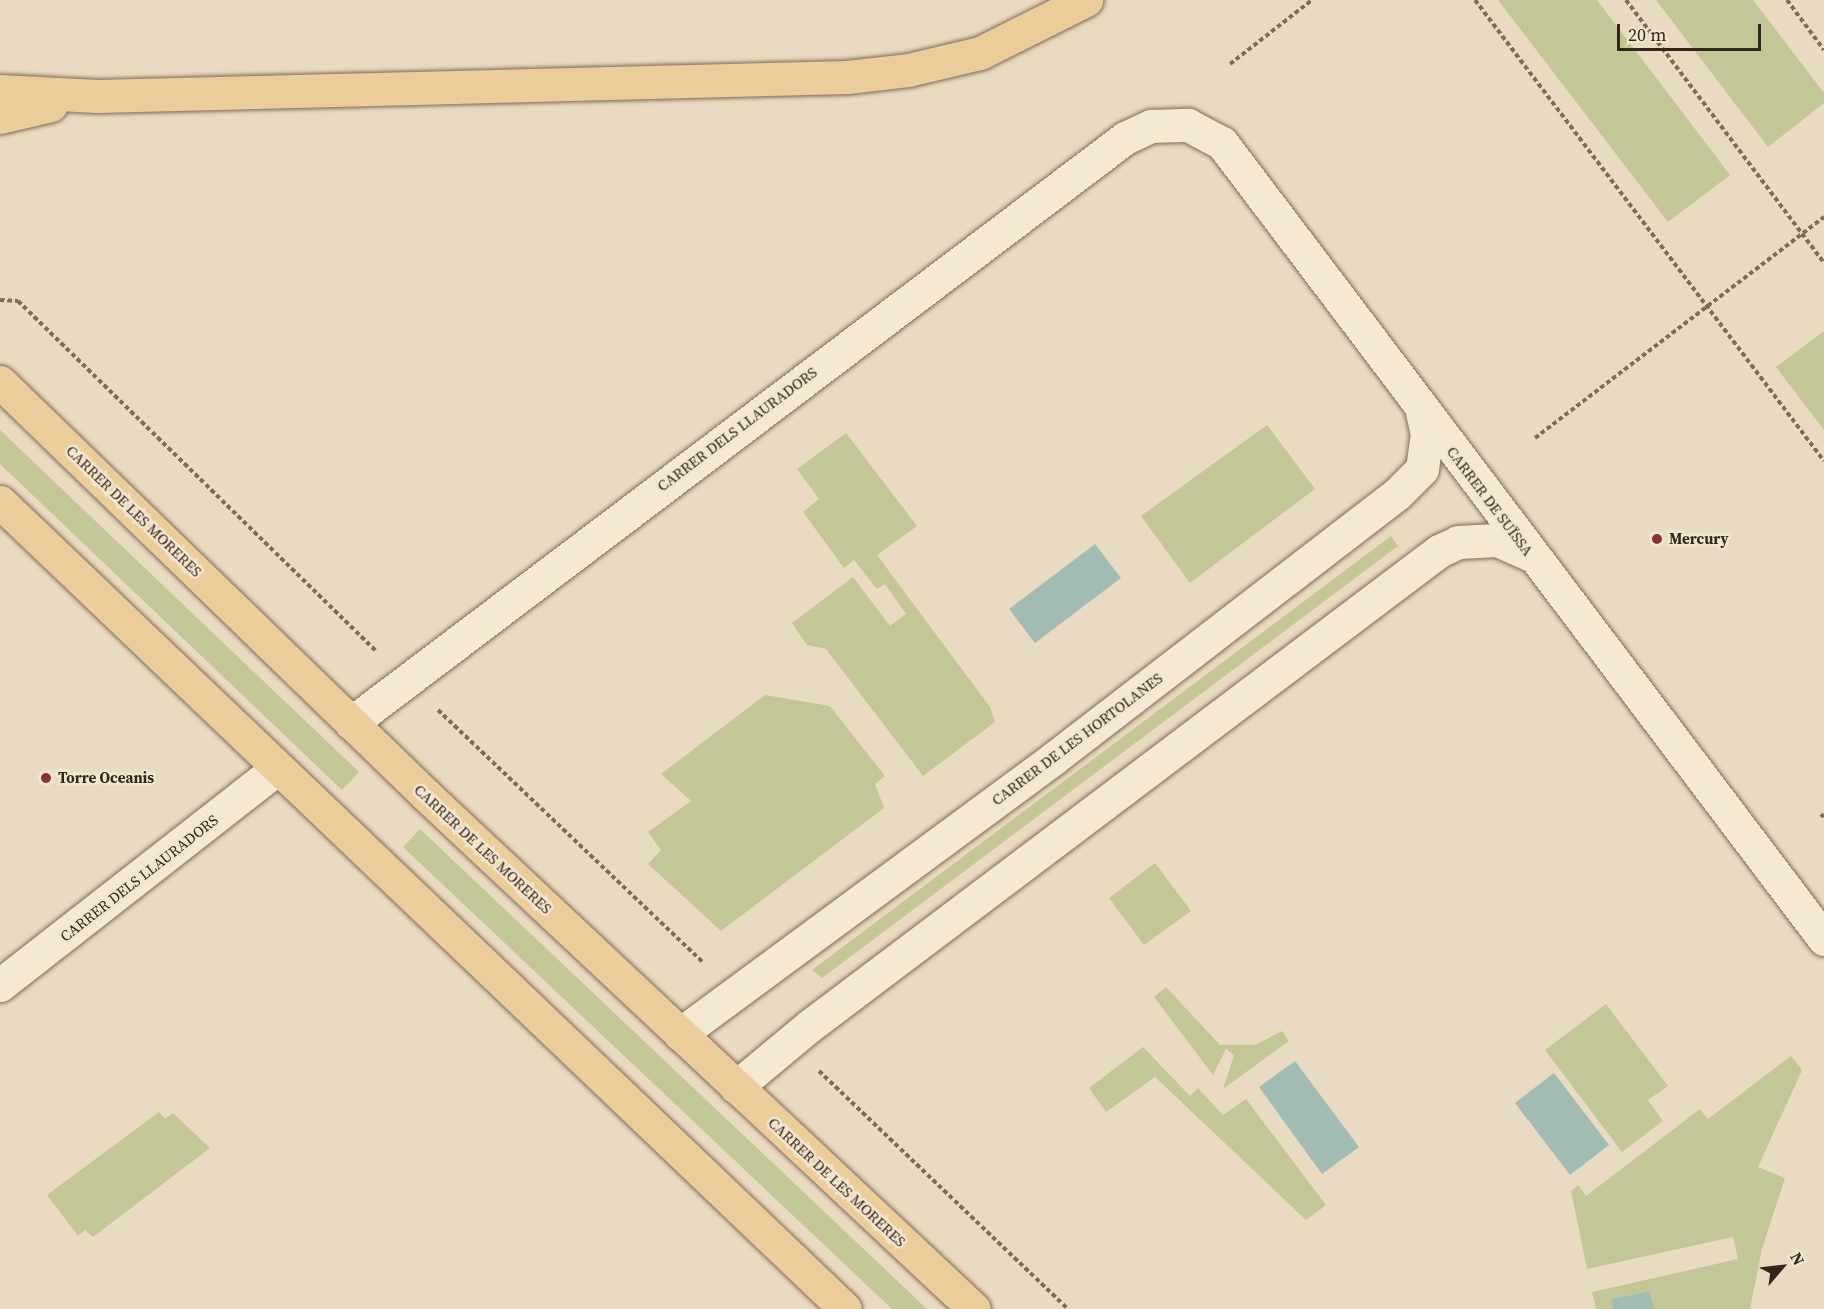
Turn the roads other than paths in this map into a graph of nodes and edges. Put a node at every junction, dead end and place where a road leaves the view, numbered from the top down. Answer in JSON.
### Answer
{"nodes":[{"id":1,"x":1086,"y":0,"type":"edge"},
{"id":2,"x":0,"y":91,"type":"edge"},
{"id":3,"x":97,"y":96,"type":"junction"},
{"id":4,"x":0,"y":117,"type":"edge"},
{"id":5,"x":1125,"y":138,"type":"joint"},
{"id":6,"x":0,"y":382,"type":"edge"},
{"id":7,"x":1422,"y":413,"type":"junction"},
{"id":8,"x":0,"y":502,"type":"edge"},
{"id":9,"x":1531,"y":555,"type":"junction"},
{"id":10,"x":351,"y":723,"type":"junction"},
{"id":11,"x":276,"y":769,"type":"junction"},
{"id":12,"x":1824,"y":939,"type":"edge"},
{"id":13,"x":0,"y":985,"type":"edge"},
{"id":14,"x":680,"y":1034,"type":"junction"},
{"id":15,"x":736,"y":1088,"type":"junction"},
{"id":16,"x":845,"y":1309,"type":"edge"},
{"id":17,"x":974,"y":1309,"type":"edge"}],
"edges":[{"from":1,"to":3,"type":"main road"},
{"from":2,"to":3,"type":"main road"},
{"from":3,"to":4,"type":"main road"},
{"from":5,"to":7,"type":"street","name":"CARRER DE SUÏSSA"},
{"from":5,"to":10,"type":"street","name":"CARRER DELS LLAURADORS"},
{"from":6,"to":10,"type":"main road","name":"CARRER DE LES MORERES"},
{"from":7,"to":9,"type":"street","name":"CARRER DE SUÏSSA"},
{"from":7,"to":14,"type":"street","name":"CARRER DE LES HORTOLANES"},
{"from":8,"to":11,"type":"main road"},
{"from":9,"to":12,"type":"street","name":"CARRER DE SUÏSSA"},
{"from":9,"to":15,"type":"street"},
{"from":10,"to":14,"type":"main road","name":"CARRER DE LES MORERES"},
{"from":11,"to":13,"type":"street","name":"CARRER DELS LLAURADORS"},
{"from":11,"to":16,"type":"main road"},
{"from":14,"to":15,"type":"main road","name":"CARRER DE LES MORERES"},
{"from":15,"to":17,"type":"main road","name":"CARRER DE LES MORERES"}]}
